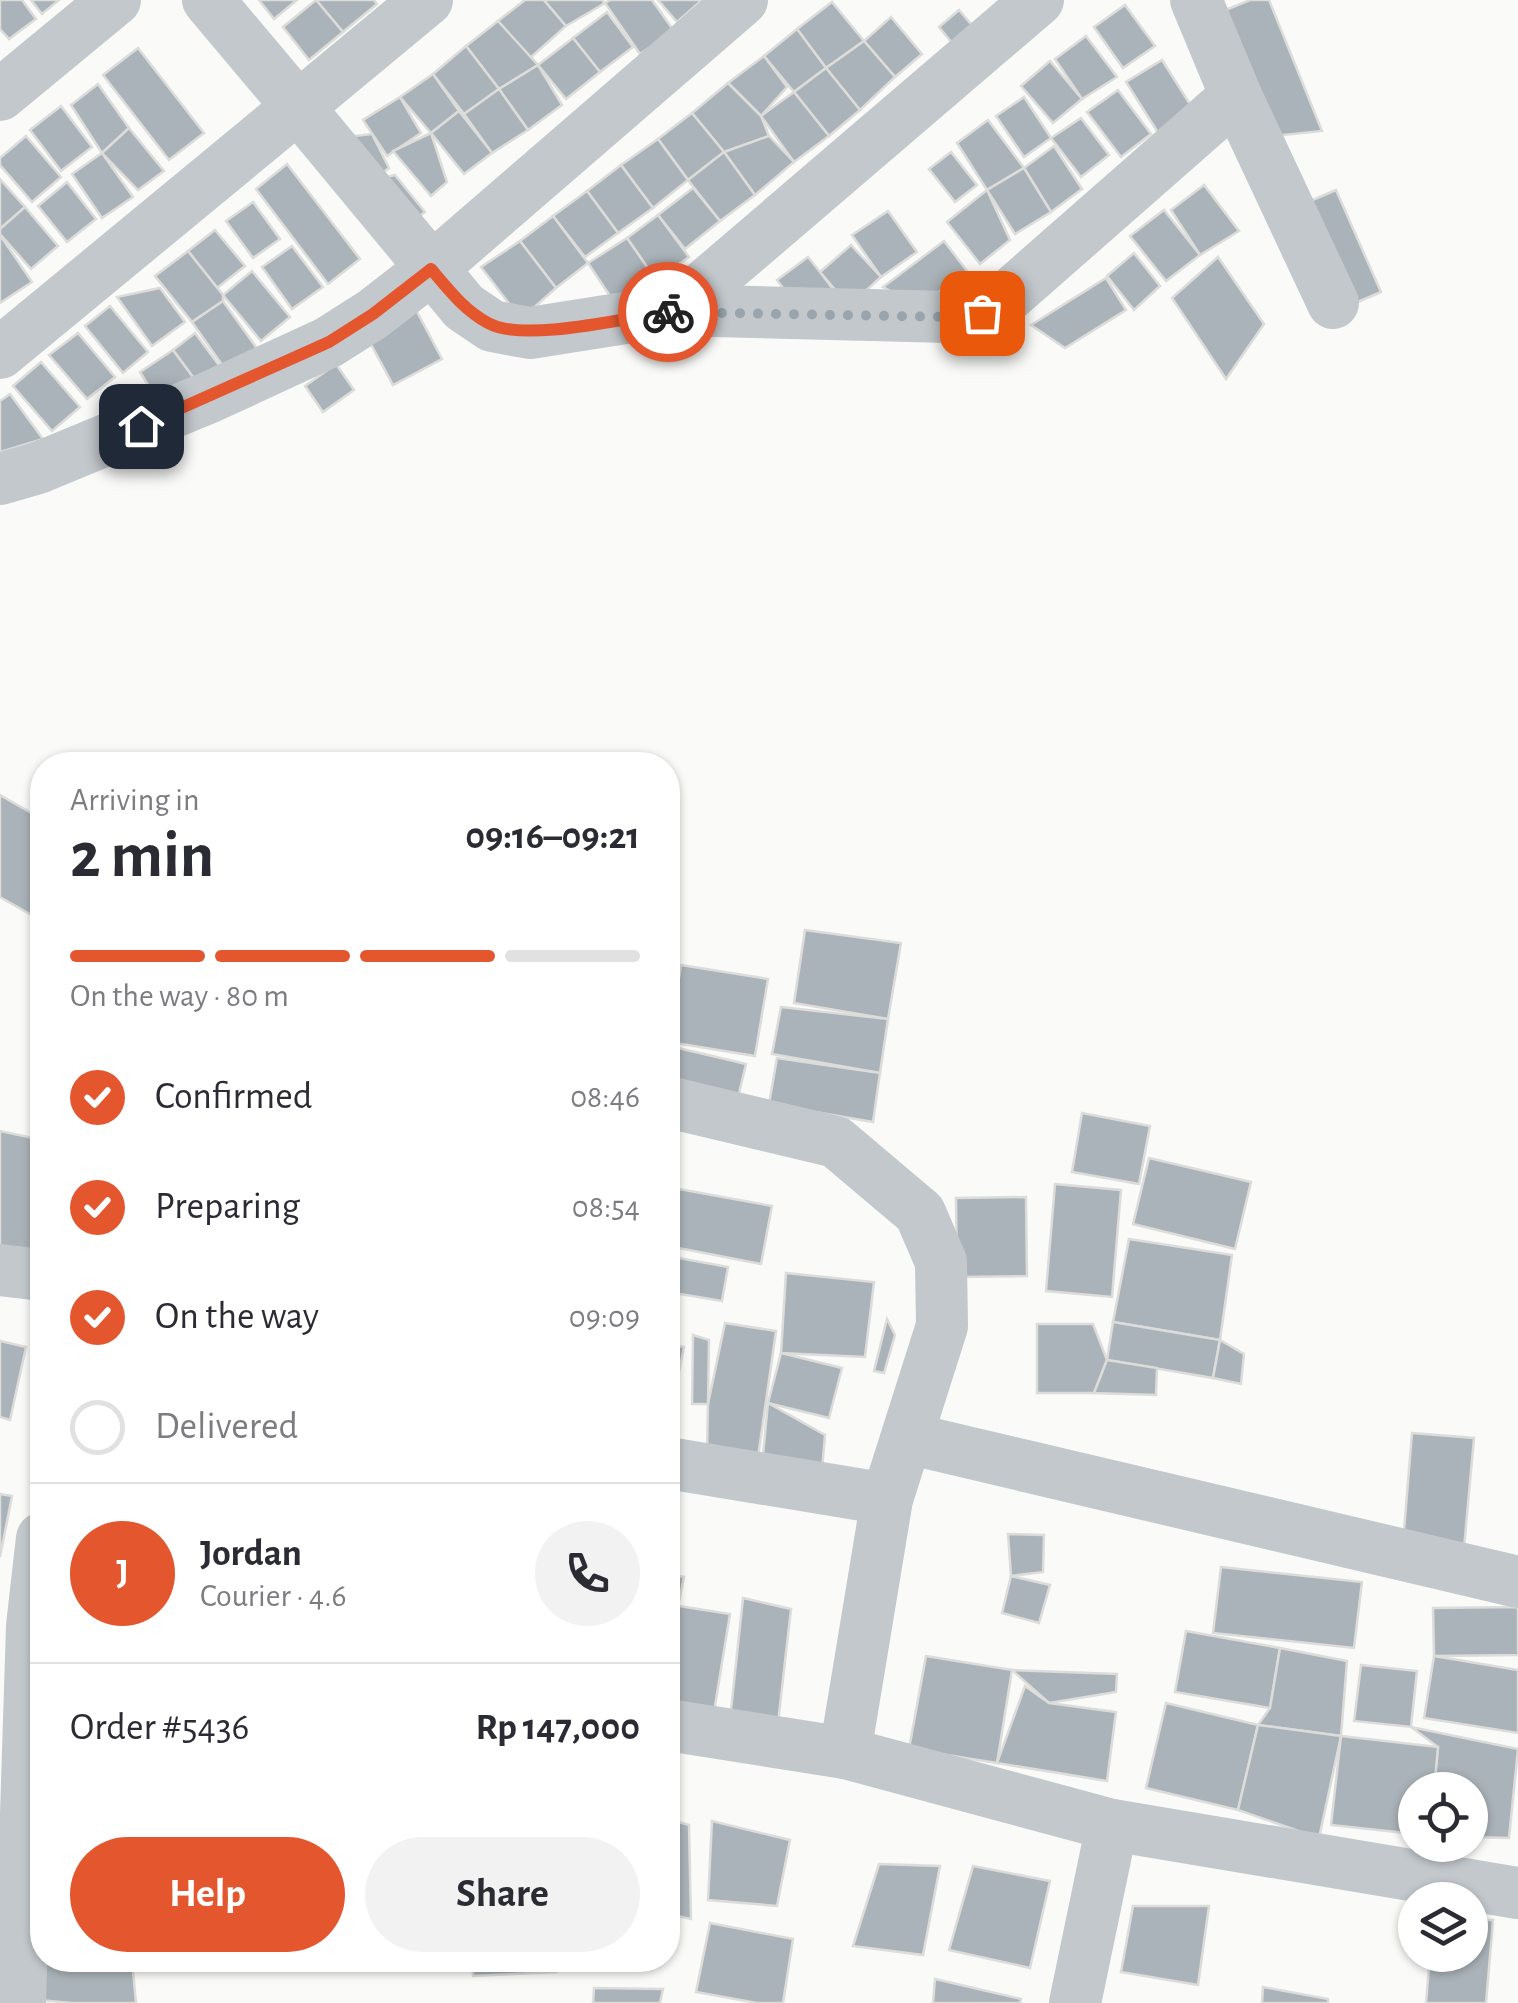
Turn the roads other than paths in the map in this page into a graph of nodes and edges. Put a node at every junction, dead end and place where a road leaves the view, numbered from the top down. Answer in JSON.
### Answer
{"nodes":[{"id":1,"x":115,"y":0,"type":"edge"},
{"id":2,"x":208,"y":0,"type":"edge"},
{"id":3,"x":427,"y":0,"type":"edge"},
{"id":4,"x":742,"y":0,"type":"edge"},
{"id":5,"x":1038,"y":0,"type":"edge"},
{"id":6,"x":1196,"y":0,"type":"edge"},
{"id":7,"x":0,"y":95,"type":"edge"},
{"id":8,"x":1236,"y":96,"type":"junction"},
{"id":9,"x":298,"y":107,"type":"junction"},
{"id":10,"x":431,"y":269,"type":"junction"},
{"id":11,"x":1333,"y":303,"type":"dead end"},
{"id":12,"x":676,"y":310,"type":"junction"},
{"id":13,"x":0,"y":352,"type":"edge"},
{"id":14,"x":0,"y":480,"type":"edge"},
{"id":15,"x":680,"y":1105,"type":"edge"},
{"id":16,"x":0,"y":1270,"type":"edge"},
{"id":17,"x":30,"y":1274,"type":"edge"},
{"id":18,"x":907,"y":1438,"type":"junction"},
{"id":19,"x":680,"y":1465,"type":"edge"},
{"id":20,"x":888,"y":1499,"type":"junction"},
{"id":21,"x":1518,"y":1582,"type":"edge"},
{"id":22,"x":30,"y":1600,"type":"edge"},
{"id":23,"x":25,"y":1626,"type":"edge"},
{"id":24,"x":680,"y":1727,"type":"edge"},
{"id":25,"x":845,"y":1753,"type":"junction"},
{"id":26,"x":1112,"y":1826,"type":"junction"},
{"id":27,"x":1518,"y":1893,"type":"edge"},
{"id":28,"x":20,"y":2003,"type":"edge"},
{"id":29,"x":1075,"y":2003,"type":"edge"}],
"edges":[{"from":1,"to":7,"type":"street"},
{"from":2,"to":9,"type":"street"},
{"from":3,"to":9,"type":"street"},
{"from":4,"to":10,"type":"street"},
{"from":5,"to":12,"type":"street"},
{"from":6,"to":8,"type":"street"},
{"from":8,"to":11,"type":"street"},
{"from":8,"to":12,"type":"street"},
{"from":9,"to":10,"type":"street"},
{"from":9,"to":13,"type":"street"},
{"from":10,"to":12,"type":"street"},
{"from":10,"to":14,"type":"street"},
{"from":15,"to":18,"type":"street"},
{"from":16,"to":17,"type":"street"},
{"from":18,"to":20,"type":"street"},
{"from":18,"to":21,"type":"street"},
{"from":19,"to":20,"type":"street"},
{"from":20,"to":25,"type":"street"},
{"from":22,"to":23,"type":"street"},
{"from":23,"to":28,"type":"street"},
{"from":24,"to":25,"type":"street"},
{"from":25,"to":26,"type":"street"},
{"from":26,"to":27,"type":"street"},
{"from":26,"to":29,"type":"street"}]}
